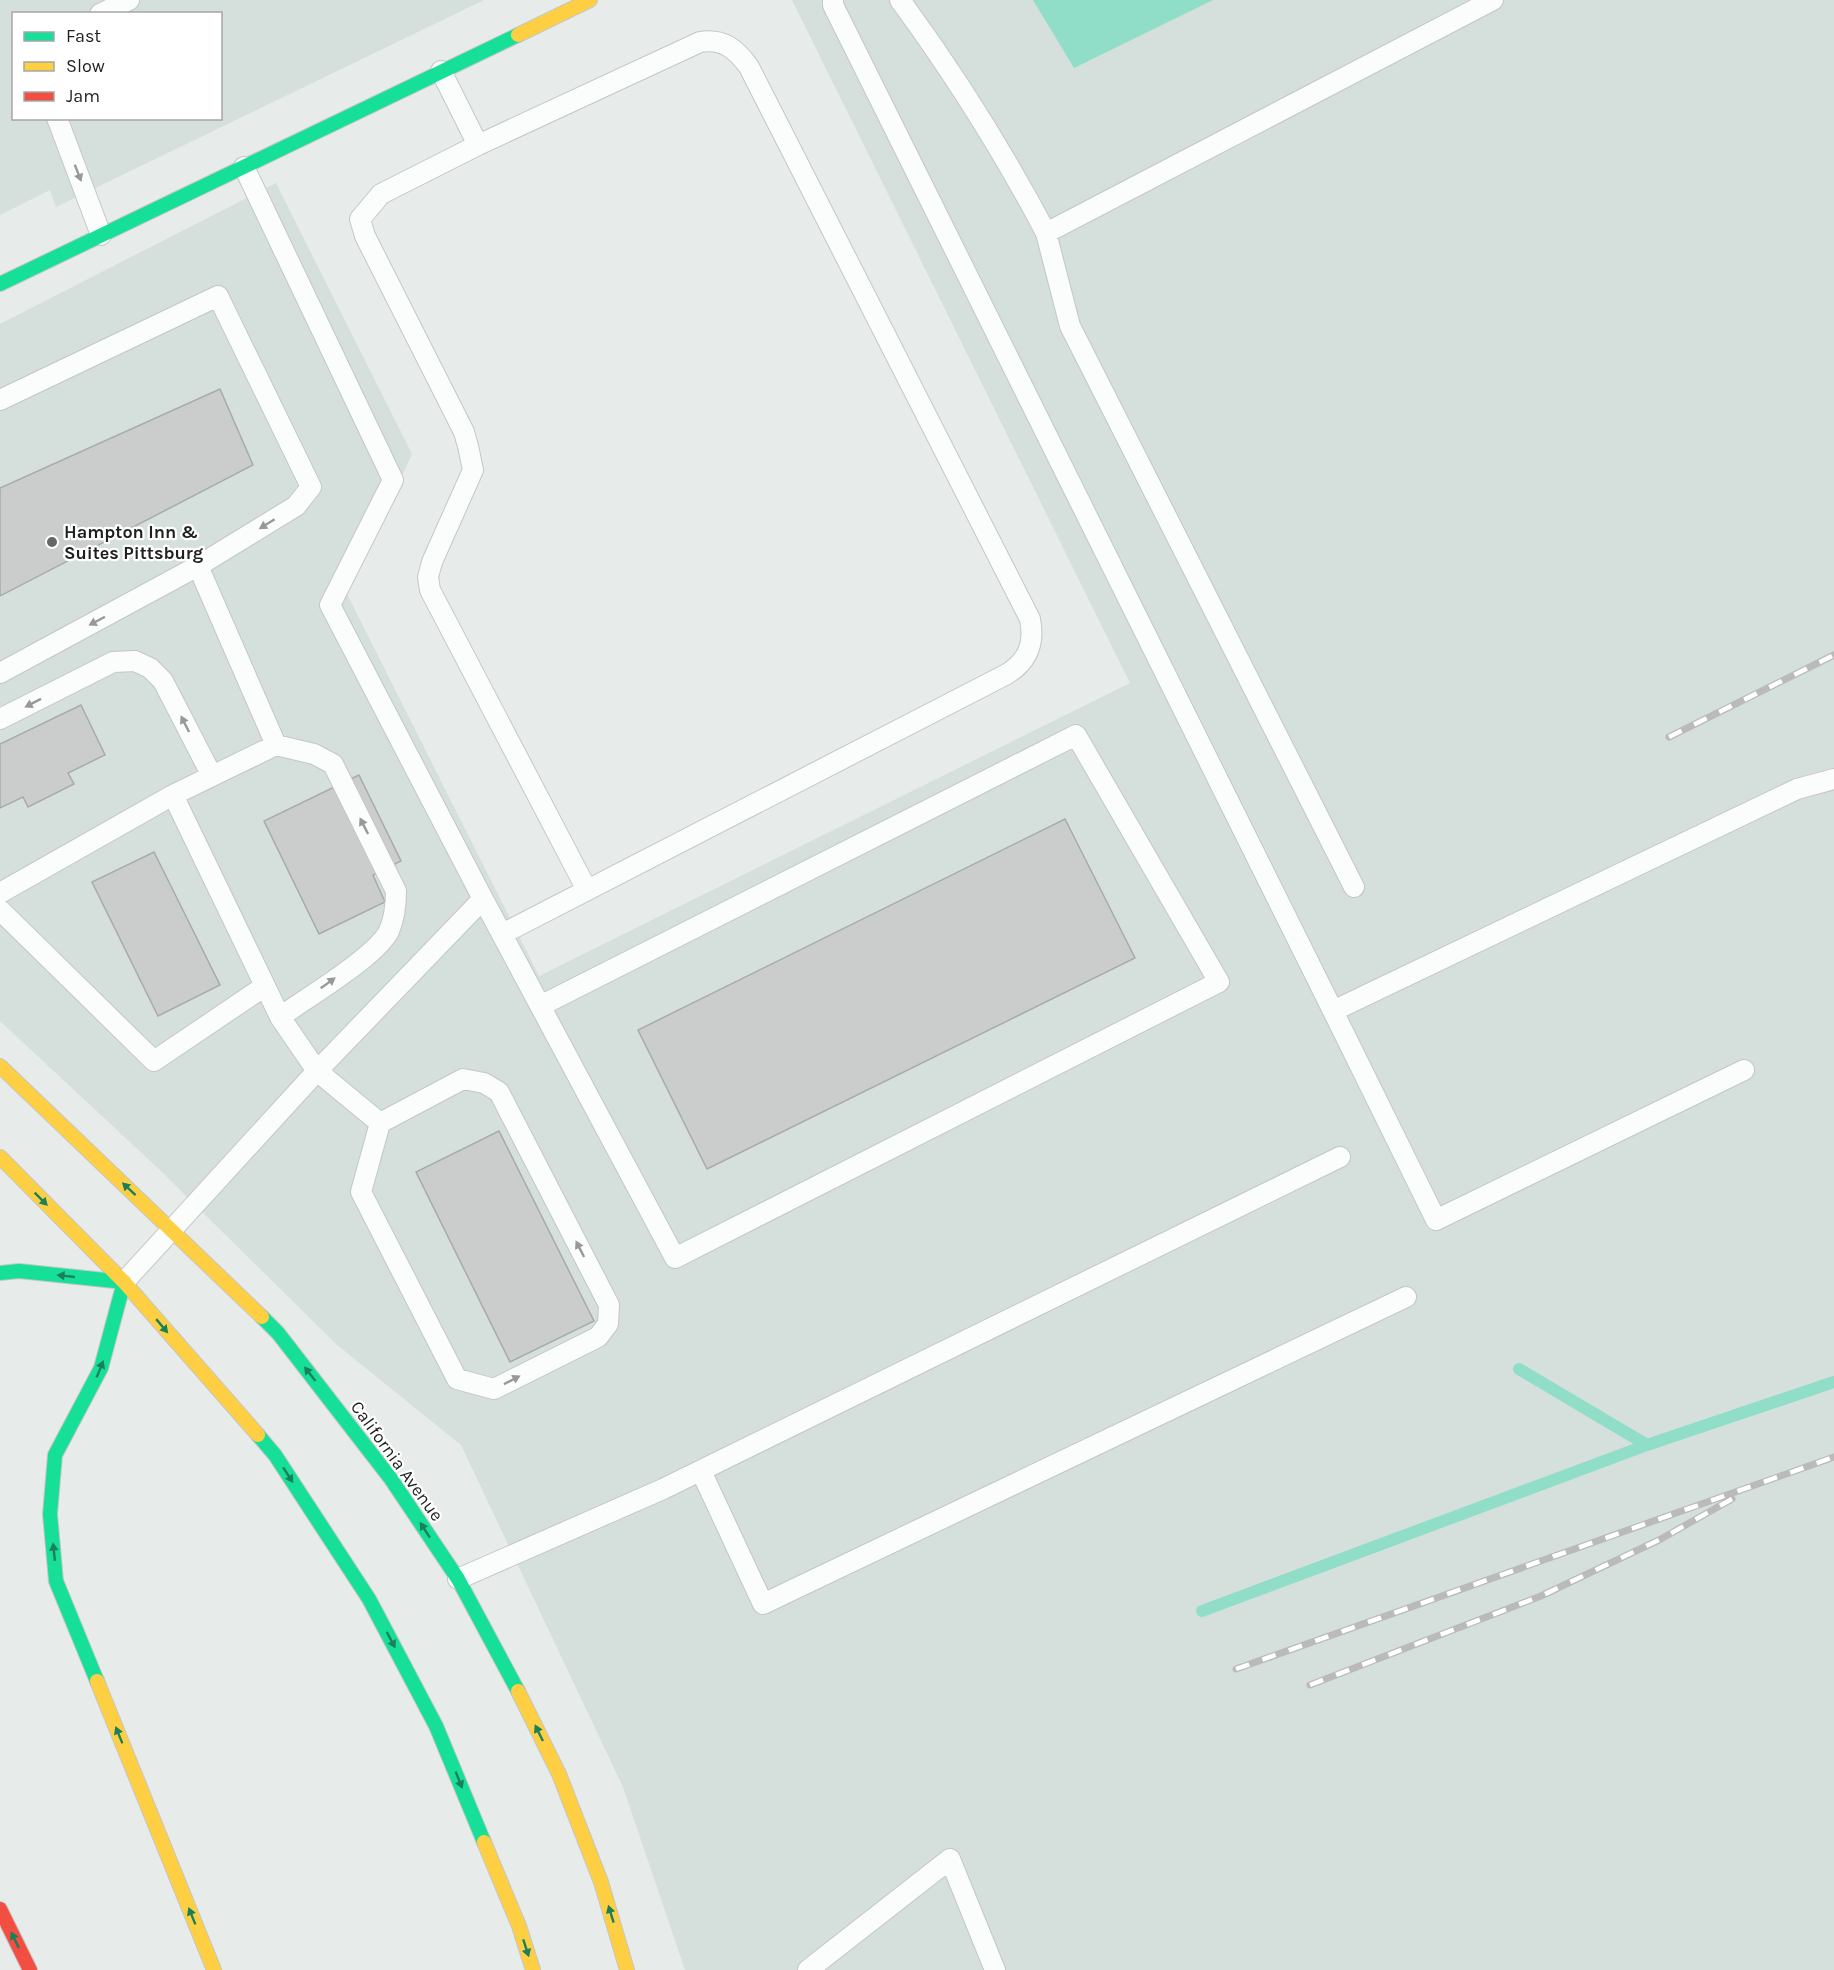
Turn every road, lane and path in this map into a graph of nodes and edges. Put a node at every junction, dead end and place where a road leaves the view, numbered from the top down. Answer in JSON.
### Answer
{"nodes":[{"id":1,"x":129,"y":0,"type":"edge"},
{"id":2,"x":590,"y":0,"type":"edge"},
{"id":3,"x":833,"y":0,"type":"edge"},
{"id":4,"x":900,"y":0,"type":"edge"},
{"id":5,"x":1493,"y":0,"type":"edge"},
{"id":6,"x":570,"y":4,"type":"edge"},
{"id":7,"x":104,"y":12,"type":"edge"},
{"id":8,"x":441,"y":71,"type":"junction"},
{"id":9,"x":58,"y":120,"type":"edge"},
{"id":10,"x":478,"y":145,"type":"junction"},
{"id":11,"x":244,"y":167,"type":"junction"},
{"id":12,"x":1046,"y":233,"type":"junction"},
{"id":13,"x":101,"y":235,"type":"junction"},
{"id":14,"x":0,"y":284,"type":"edge"},
{"id":15,"x":0,"y":400,"type":"edge"},
{"id":16,"x":198,"y":567,"type":"junction"},
{"id":17,"x":0,"y":673,"type":"edge"},
{"id":18,"x":0,"y":719,"type":"edge"},
{"id":19,"x":276,"y":745,"type":"junction"},
{"id":20,"x":212,"y":776,"type":"junction"},
{"id":21,"x":1834,"y":779,"type":"edge"},
{"id":22,"x":173,"y":795,"type":"junction"},
{"id":23,"x":1354,"y":887,"type":"dead end"},
{"id":24,"x":587,"y":890,"type":"junction"},
{"id":25,"x":0,"y":893,"type":"edge"},
{"id":26,"x":483,"y":899,"type":"junction"},
{"id":27,"x":0,"y":910,"type":"edge"},
{"id":28,"x":502,"y":934,"type":"junction"},
{"id":29,"x":265,"y":986,"type":"junction"},
{"id":30,"x":540,"y":1006,"type":"junction"},
{"id":31,"x":1333,"y":1011,"type":"junction"},
{"id":32,"x":280,"y":1017,"type":"junction"},
{"id":33,"x":0,"y":1066,"type":"edge"},
{"id":34,"x":1744,"y":1070,"type":"dead end"},
{"id":35,"x":317,"y":1071,"type":"junction"},
{"id":36,"x":380,"y":1123,"type":"junction"},
{"id":37,"x":0,"y":1157,"type":"edge"},
{"id":38,"x":1340,"y":1157,"type":"dead end"},
{"id":39,"x":172,"y":1228,"type":"junction"},
{"id":40,"x":0,"y":1273,"type":"edge"},
{"id":41,"x":124,"y":1282,"type":"junction"},
{"id":42,"x":1407,"y":1297,"type":"dead end"},
{"id":43,"x":701,"y":1471,"type":"junction"},
{"id":44,"x":458,"y":1579,"type":"junction"},
{"id":45,"x":0,"y":1910,"type":"edge"},
{"id":46,"x":30,"y":1970,"type":"edge"},
{"id":47,"x":214,"y":1970,"type":"edge"},
{"id":48,"x":533,"y":1970,"type":"edge"},
{"id":49,"x":627,"y":1970,"type":"edge"},
{"id":50,"x":808,"y":1970,"type":"edge"},
{"id":51,"x":995,"y":1970,"type":"edge"}],
"edges":[{"from":1,"to":7,"type":"lane"},
{"from":2,"to":6,"type":"main road"},
{"from":3,"to":31,"type":"lane"},
{"from":4,"to":12,"type":"lane"},
{"from":5,"to":12,"type":"lane"},
{"from":6,"to":8,"type":"main road"},
{"from":8,"to":10,"type":"lane"},
{"from":8,"to":11,"type":"main road"},
{"from":9,"to":13,"type":"lane","one_way":true},
{"from":10,"to":24,"type":"lane"},
{"from":10,"to":24,"type":"lane"},
{"from":11,"to":13,"type":"main road"},
{"from":11,"to":26,"type":"lane"},
{"from":12,"to":23,"type":"lane"},
{"from":13,"to":14,"type":"main road"},
{"from":15,"to":16,"type":"lane","one_way":true},
{"from":16,"to":17,"type":"lane","one_way":true},
{"from":16,"to":19,"type":"lane"},
{"from":20,"to":18,"type":"lane","one_way":true},
{"from":19,"to":20,"type":"lane"},
{"from":32,"to":19,"type":"lane","one_way":true},
{"from":20,"to":22,"type":"lane"},
{"from":21,"to":31,"type":"lane"},
{"from":22,"to":25,"type":"lane"},
{"from":22,"to":29,"type":"lane"},
{"from":24,"to":28,"type":"lane"},
{"from":26,"to":28,"type":"lane"},
{"from":26,"to":35,"type":"lane"},
{"from":27,"to":29,"type":"lane"},
{"from":28,"to":30,"type":"lane"},
{"from":29,"to":32,"type":"lane"},
{"from":30,"to":30,"type":"lane"},
{"from":31,"to":34,"type":"lane"},
{"from":32,"to":35,"type":"lane"},
{"from":39,"to":33,"type":"main road","name":"California Avenue","one_way":true},
{"from":35,"to":36,"type":"lane"},
{"from":35,"to":39,"type":"lane"},
{"from":36,"to":36,"type":"lane","one_way":true},
{"from":37,"to":41,"type":"main road","one_way":true},
{"from":38,"to":43,"type":"lane"},
{"from":39,"to":41,"type":"lane"},
{"from":44,"to":39,"type":"main road","name":"California Avenue","one_way":true},
{"from":41,"to":40,"type":"main road","one_way":true},
{"from":47,"to":41,"type":"main road","one_way":true},
{"from":41,"to":48,"type":"main road","one_way":true},
{"from":42,"to":43,"type":"lane"},
{"from":43,"to":44,"type":"lane"},
{"from":49,"to":44,"type":"main road","name":"California Avenue","one_way":true},
{"from":46,"to":45,"type":"main road","one_way":true},
{"from":50,"to":51,"type":"lane"}]}
